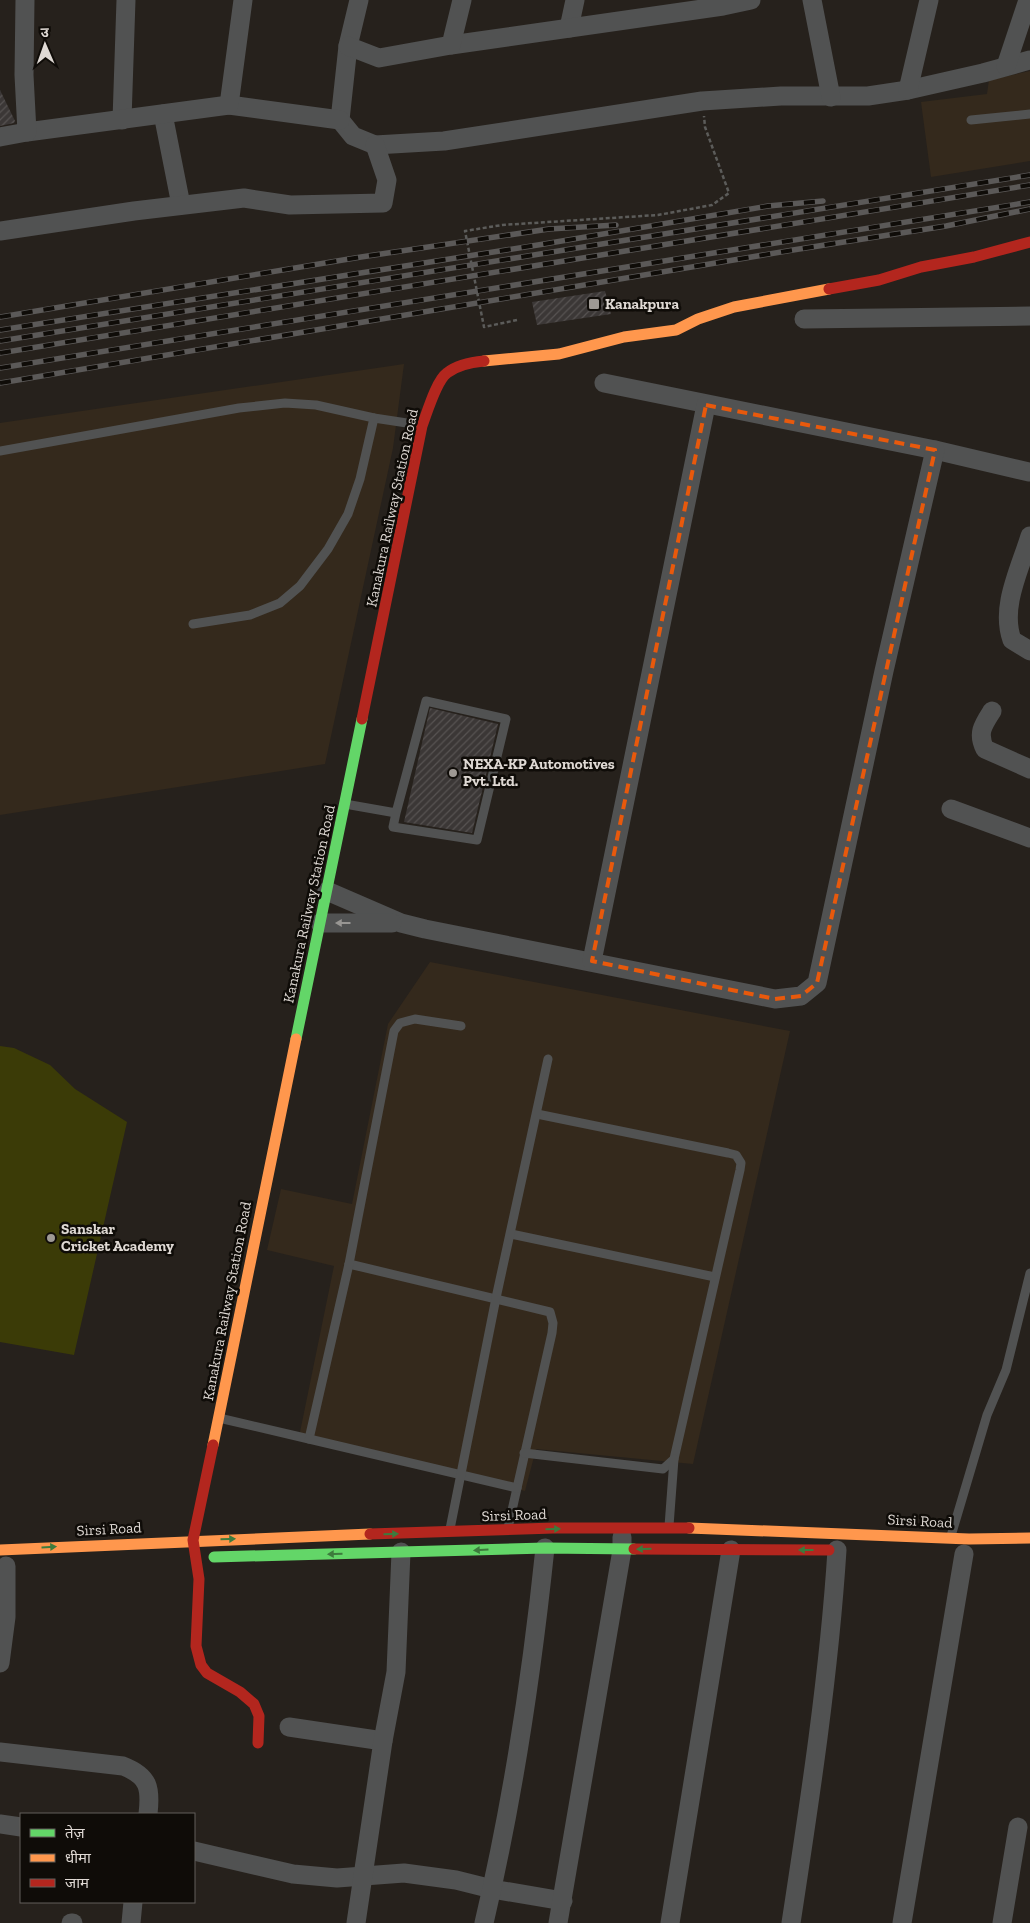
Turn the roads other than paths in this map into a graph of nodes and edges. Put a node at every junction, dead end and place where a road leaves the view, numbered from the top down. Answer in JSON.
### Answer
{"nodes":[{"id":1,"x":25,"y":0,"type":"edge"},
{"id":2,"x":126,"y":0,"type":"edge"},
{"id":3,"x":242,"y":0,"type":"edge"},
{"id":4,"x":359,"y":0,"type":"edge"},
{"id":5,"x":462,"y":0,"type":"edge"},
{"id":6,"x":576,"y":0,"type":"edge"},
{"id":7,"x":751,"y":0,"type":"edge"},
{"id":8,"x":812,"y":0,"type":"edge"},
{"id":9,"x":929,"y":0,"type":"edge"},
{"id":10,"x":1028,"y":0,"type":"edge"},
{"id":11,"x":679,"y":6,"type":"edge"},
{"id":12,"x":569,"y":28,"type":"junction"},
{"id":13,"x":451,"y":45,"type":"junction"},
{"id":14,"x":348,"y":46,"type":"junction"},
{"id":15,"x":1030,"y":60,"type":"edge"},
{"id":16,"x":1006,"y":66,"type":"junction"},
{"id":17,"x":908,"y":90,"type":"junction"},
{"id":18,"x":831,"y":97,"type":"junction"},
{"id":19,"x":229,"y":105,"type":"junction"},
{"id":20,"x":164,"y":114,"type":"junction"},
{"id":21,"x":1030,"y":114,"type":"edge"},
{"id":22,"x":122,"y":120,"type":"junction"},
{"id":23,"x":340,"y":120,"type":"junction"},
{"id":24,"x":971,"y":120,"type":"dead end"},
{"id":25,"x":27,"y":132,"type":"junction"},
{"id":26,"x":0,"y":137,"type":"edge"},
{"id":27,"x":375,"y":145,"type":"junction"},
{"id":28,"x":181,"y":205,"type":"junction"},
{"id":29,"x":0,"y":231,"type":"edge"},
{"id":30,"x":1030,"y":242,"type":"edge"},
{"id":31,"x":1030,"y":316,"type":"edge"},
{"id":32,"x":804,"y":319,"type":"dead end"},
{"id":33,"x":604,"y":383,"type":"dead end"},
{"id":34,"x":706,"y":405,"type":"junction"},
{"id":35,"x":374,"y":418,"type":"junction"},
{"id":36,"x":422,"y":426,"type":"junction"},
{"id":37,"x":935,"y":450,"type":"junction"},
{"id":38,"x":0,"y":451,"type":"edge"},
{"id":39,"x":1029,"y":472,"type":"edge"},
{"id":40,"x":1030,"y":536,"type":"edge"},
{"id":41,"x":193,"y":624,"type":"dead end"},
{"id":42,"x":1030,"y":650,"type":"edge"},
{"id":43,"x":992,"y":711,"type":"dead end"},
{"id":44,"x":1030,"y":768,"type":"edge"},
{"id":45,"x":345,"y":804,"type":"junction"},
{"id":46,"x":951,"y":809,"type":"dead end"},
{"id":47,"x":396,"y":813,"type":"junction"},
{"id":48,"x":1030,"y":838,"type":"edge"},
{"id":49,"x":327,"y":892,"type":"junction"},
{"id":50,"x":401,"y":922,"type":"junction"},
{"id":51,"x":320,"y":923,"type":"junction"},
{"id":52,"x":592,"y":961,"type":"junction"},
{"id":53,"x":461,"y":1026,"type":"dead end"},
{"id":54,"x":548,"y":1059,"type":"dead end"},
{"id":55,"x":537,"y":1114,"type":"junction"},
{"id":56,"x":511,"y":1234,"type":"junction"},
{"id":57,"x":349,"y":1264,"type":"junction"},
{"id":58,"x":1030,"y":1273,"type":"edge"},
{"id":59,"x":715,"y":1277,"type":"junction"},
{"id":60,"x":496,"y":1298,"type":"junction"},
{"id":61,"x":219,"y":1418,"type":"junction"},
{"id":62,"x":309,"y":1439,"type":"junction"},
{"id":63,"x":524,"y":1453,"type":"junction"},
{"id":64,"x":674,"y":1459,"type":"junction"},
{"id":65,"x":461,"y":1474,"type":"junction"},
{"id":66,"x":516,"y":1488,"type":"junction"},
{"id":67,"x":623,"y":1528,"type":"junction"},
{"id":68,"x":669,"y":1528,"type":"junction"},
{"id":69,"x":507,"y":1531,"type":"junction"},
{"id":70,"x":449,"y":1532,"type":"junction"},
{"id":71,"x":951,"y":1538,"type":"junction"},
{"id":72,"x":1030,"y":1538,"type":"edge"},
{"id":73,"x":193,"y":1540,"type":"junction"},
{"id":74,"x":545,"y":1548,"type":"junction"},
{"id":75,"x":622,"y":1550,"type":"junction"},
{"id":76,"x":731,"y":1550,"type":"junction"},
{"id":77,"x":842,"y":1550,"type":"joint"},
{"id":78,"x":401,"y":1552,"type":"junction"},
{"id":79,"x":964,"y":1554,"type":"dead end"},
{"id":80,"x":192,"y":1558,"type":"junction"},
{"id":81,"x":6,"y":1562,"type":"edge"},
{"id":82,"x":0,"y":1662,"type":"edge"},
{"id":83,"x":288,"y":1727,"type":"dead end"},
{"id":84,"x":383,"y":1741,"type":"junction"},
{"id":85,"x":258,"y":1743,"type":"dead end"},
{"id":86,"x":0,"y":1752,"type":"edge"},
{"id":87,"x":148,"y":1813,"type":"edge"},
{"id":88,"x":0,"y":1824,"type":"edge"},
{"id":89,"x":20,"y":1827,"type":"edge"},
{"id":90,"x":1018,"y":1827,"type":"dead end"},
{"id":91,"x":195,"y":1851,"type":"edge"},
{"id":92,"x":362,"y":1876,"type":"junction"},
{"id":93,"x":492,"y":1889,"type":"junction"},
{"id":94,"x":562,"y":1901,"type":"junction"},
{"id":95,"x":133,"y":1903,"type":"edge"},
{"id":96,"x":131,"y":1923,"type":"edge"},
{"id":97,"x":356,"y":1923,"type":"edge"},
{"id":98,"x":484,"y":1923,"type":"edge"},
{"id":99,"x":558,"y":1923,"type":"edge"},
{"id":100,"x":670,"y":1923,"type":"edge"},
{"id":101,"x":792,"y":1923,"type":"edge"},
{"id":102,"x":902,"y":1923,"type":"edge"},
{"id":103,"x":1002,"y":1923,"type":"edge"}],
"edges":[{"from":1,"to":25,"type":"street"},
{"from":2,"to":22,"type":"street"},
{"from":3,"to":19,"type":"street"},
{"from":4,"to":14,"type":"street"},
{"from":5,"to":13,"type":"street"},
{"from":6,"to":12,"type":"street"},
{"from":7,"to":11,"type":"street"},
{"from":8,"to":18,"type":"street"},
{"from":9,"to":17,"type":"street"},
{"from":10,"to":16,"type":"street"},
{"from":11,"to":12,"type":"street"},
{"from":12,"to":13,"type":"street"},
{"from":13,"to":14,"type":"street"},
{"from":14,"to":23,"type":"street"},
{"from":15,"to":16,"type":"street"},
{"from":16,"to":17,"type":"street"},
{"from":17,"to":18,"type":"street"},
{"from":18,"to":27,"type":"street"},
{"from":19,"to":20,"type":"street"},
{"from":19,"to":23,"type":"street"},
{"from":20,"to":22,"type":"street"},
{"from":20,"to":28,"type":"street"},
{"from":21,"to":24,"type":"lane"},
{"from":22,"to":25,"type":"street"},
{"from":23,"to":27,"type":"street"},
{"from":25,"to":26,"type":"street"},
{"from":27,"to":28,"type":"street"},
{"from":28,"to":29,"type":"street"},
{"from":30,"to":36,"type":"street","name":"Kanakura Railway Station Road"},
{"from":31,"to":32,"type":"street"},
{"from":33,"to":34,"type":"street"},
{"from":34,"to":37,"type":"street"},
{"from":34,"to":52,"type":"street"},
{"from":35,"to":36,"type":"lane"},
{"from":35,"to":38,"type":"lane"},
{"from":35,"to":41,"type":"lane"},
{"from":36,"to":45,"type":"street","name":"Kanakura Railway Station Road"},
{"from":37,"to":39,"type":"street"},
{"from":37,"to":52,"type":"street"},
{"from":40,"to":42,"type":"street"},
{"from":43,"to":44,"type":"street"},
{"from":45,"to":47,"type":"lane"},
{"from":45,"to":49,"type":"street","name":"Kanakura Railway Station Road"},
{"from":46,"to":48,"type":"street"},
{"from":47,"to":47,"type":"lane"},
{"from":49,"to":50,"type":"street"},
{"from":49,"to":51,"type":"street","name":"Kanakura Railway Station Road"},
{"from":50,"to":51,"type":"street","one_way":true},
{"from":50,"to":52,"type":"street"},
{"from":51,"to":61,"type":"street","name":"Kanakura Railway Station Road"},
{"from":53,"to":57,"type":"lane"},
{"from":54,"to":55,"type":"lane"},
{"from":55,"to":56,"type":"lane"},
{"from":55,"to":59,"type":"lane"},
{"from":56,"to":59,"type":"lane"},
{"from":56,"to":60,"type":"lane"},
{"from":57,"to":60,"type":"lane"},
{"from":57,"to":62,"type":"lane"},
{"from":58,"to":71,"type":"lane"},
{"from":59,"to":64,"type":"lane"},
{"from":60,"to":63,"type":"lane"},
{"from":60,"to":65,"type":"lane"},
{"from":61,"to":62,"type":"lane"},
{"from":61,"to":73,"type":"street","name":"Kanakura Railway Station Road"},
{"from":62,"to":65,"type":"lane"},
{"from":63,"to":64,"type":"lane"},
{"from":63,"to":66,"type":"lane"},
{"from":64,"to":68,"type":"lane"},
{"from":65,"to":66,"type":"lane"},
{"from":65,"to":70,"type":"lane"},
{"from":66,"to":69,"type":"lane"},
{"from":67,"to":68,"type":"street","name":"Sirsi Road"},
{"from":69,"to":67,"type":"street","name":"Sirsi Road","one_way":true},
{"from":67,"to":75,"type":"street"},
{"from":68,"to":71,"type":"street","name":"Sirsi Road"},
{"from":69,"to":70,"type":"street","name":"Sirsi Road"},
{"from":73,"to":70,"type":"street","name":"Sirsi Road","one_way":true},
{"from":71,"to":72,"type":"street","name":"Sirsi Road"},
{"from":73,"to":80,"type":"street","name":"Kanakura Railway Station Road"},
{"from":81,"to":73,"type":"street","name":"Sirsi Road","one_way":true},
{"from":74,"to":75,"type":"street"},
{"from":74,"to":78,"type":"street","one_way":true},
{"from":74,"to":93,"type":"street"},
{"from":76,"to":75,"type":"street","one_way":true},
{"from":75,"to":94,"type":"street"},
{"from":77,"to":76,"type":"street","one_way":true},
{"from":76,"to":100,"type":"street"},
{"from":77,"to":101,"type":"street"},
{"from":78,"to":80,"type":"street","one_way":true},
{"from":78,"to":84,"type":"street"},
{"from":79,"to":102,"type":"street"},
{"from":80,"to":85,"type":"street","name":"Kanakura Railway Station Road"},
{"from":81,"to":82,"type":"street"},
{"from":83,"to":84,"type":"street"},
{"from":84,"to":92,"type":"street"},
{"from":86,"to":87,"type":"street"},
{"from":88,"to":89,"type":"street"},
{"from":90,"to":103,"type":"street"},
{"from":91,"to":92,"type":"street"},
{"from":92,"to":93,"type":"street"},
{"from":92,"to":97,"type":"street"},
{"from":93,"to":94,"type":"street"},
{"from":93,"to":98,"type":"street"},
{"from":94,"to":99,"type":"street"},
{"from":95,"to":96,"type":"street"}]}
